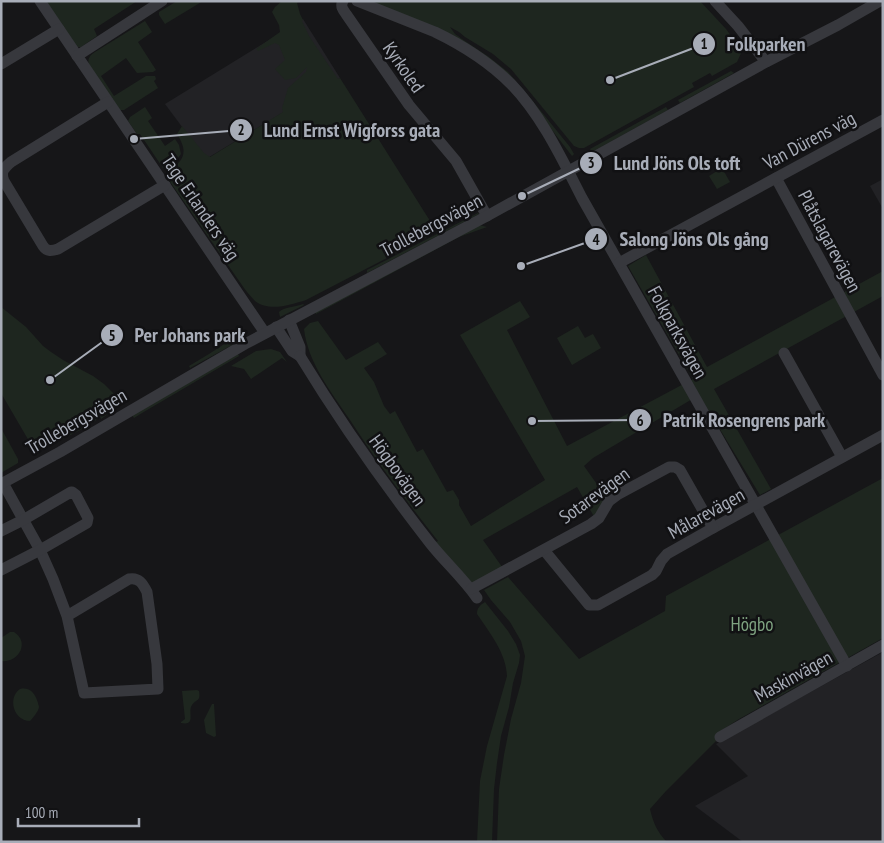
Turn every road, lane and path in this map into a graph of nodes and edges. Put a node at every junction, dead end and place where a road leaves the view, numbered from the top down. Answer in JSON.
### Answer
{"nodes":[{"id":1,"x":40,"y":1,"type":"edge"},
{"id":2,"x":162,"y":1,"type":"edge"},
{"id":3,"x":357,"y":1,"type":"edge"},
{"id":4,"x":715,"y":1,"type":"edge"},
{"id":5,"x":880,"y":1,"type":"edge"},
{"id":6,"x":344,"y":6,"type":"edge"},
{"id":7,"x":59,"y":29,"type":"junction"},
{"id":8,"x":77,"y":56,"type":"junction"},
{"id":9,"x":766,"y":62,"type":"junction"},
{"id":10,"x":1,"y":64,"type":"edge"},
{"id":11,"x":108,"y":102,"type":"junction"},
{"id":12,"x":883,"y":120,"type":"edge"},
{"id":13,"x":568,"y":171,"type":"junction"},
{"id":14,"x":776,"y":178,"type":"junction"},
{"id":15,"x":165,"y":185,"type":"junction"},
{"id":16,"x":487,"y":216,"type":"junction"},
{"id":17,"x":619,"y":263,"type":"junction"},
{"id":18,"x":289,"y":320,"type":"junction"},
{"id":19,"x":276,"y":327,"type":"junction"},
{"id":20,"x":265,"y":333,"type":"junction"},
{"id":21,"x":784,"y":353,"type":"dead end"},
{"id":22,"x":300,"y":356,"type":"junction"},
{"id":23,"x":883,"y":374,"type":"edge"},
{"id":24,"x":883,"y":435,"type":"edge"},
{"id":25,"x":842,"y":457,"type":"junction"},
{"id":26,"x":2,"y":484,"type":"edge"},
{"id":27,"x":756,"y":505,"type":"junction"},
{"id":28,"x":23,"y":520,"type":"junction"},
{"id":29,"x":713,"y":528,"type":"junction"},
{"id":30,"x":1,"y":531,"type":"edge"},
{"id":31,"x":40,"y":550,"type":"junction"},
{"id":32,"x":544,"y":550,"type":"junction"},
{"id":33,"x":1,"y":570,"type":"edge"},
{"id":34,"x":474,"y":594,"type":"joint"},
{"id":35,"x":67,"y":616,"type":"junction"},
{"id":36,"x":883,"y":645,"type":"edge"},
{"id":37,"x":847,"y":666,"type":"junction"},
{"id":38,"x":720,"y":737,"type":"dead end"}],
"edges":[{"from":1,"to":7,"type":"street","name":"Tage Erlanders väg"},
{"from":2,"to":8,"type":"street"},
{"from":3,"to":13,"type":"street","name":"Folkparksvägen"},
{"from":4,"to":9,"type":"street"},
{"from":5,"to":9,"type":"street","name":"Trollebergsvägen"},
{"from":6,"to":16,"type":"street","name":"Kyrkoled"},
{"from":7,"to":8,"type":"street","name":"Tage Erlanders väg"},
{"from":7,"to":10,"type":"street"},
{"from":8,"to":11,"type":"street","name":"Tage Erlanders väg"},
{"from":9,"to":13,"type":"street","name":"Trollebergsvägen"},
{"from":11,"to":15,"type":"street","name":"Tage Erlanders väg"},
{"from":11,"to":15,"type":"street"},
{"from":12,"to":14,"type":"street","name":"Van Dürens väg"},
{"from":13,"to":16,"type":"street","name":"Trollebergsvägen"},
{"from":13,"to":17,"type":"street","name":"Folkparksvägen"},
{"from":14,"to":17,"type":"street","name":"Van Dürens väg"},
{"from":14,"to":23,"type":"street","name":"Plåtslagarevägen"},
{"from":15,"to":20,"type":"street","name":"Tage Erlanders väg"},
{"from":16,"to":18,"type":"street","name":"Trollebergsvägen"},
{"from":17,"to":27,"type":"street","name":"Folkparksvägen"},
{"from":18,"to":19,"type":"street","name":"Trollebergsvägen"},
{"from":18,"to":22,"type":"street","name":"Högbovägen"},
{"from":19,"to":20,"type":"street","name":"Trollebergsvägen"},
{"from":19,"to":22,"type":"street","name":"Högbovägen"},
{"from":20,"to":26,"type":"street","name":"Trollebergsvägen"},
{"from":21,"to":25,"type":"street"},
{"from":22,"to":34,"type":"street","name":"Högbovägen"},
{"from":24,"to":25,"type":"street","name":"Målarevägen"},
{"from":25,"to":27,"type":"street","name":"Målarevägen"},
{"from":26,"to":28,"type":"street"},
{"from":27,"to":29,"type":"street","name":"Målarevägen"},
{"from":27,"to":37,"type":"street","name":"Folkparksvägen"},
{"from":28,"to":30,"type":"street"},
{"from":28,"to":31,"type":"street"},
{"from":28,"to":31,"type":"street"},
{"from":29,"to":32,"type":"street","name":"Målarevägen"},
{"from":29,"to":32,"type":"street","name":"Sotarevägen"},
{"from":31,"to":33,"type":"street"},
{"from":31,"to":35,"type":"street"},
{"from":32,"to":34,"type":"street","name":"Sotarevägen"},
{"from":35,"to":35,"type":"street"},
{"from":36,"to":37,"type":"street","name":"Maskinvägen"},
{"from":37,"to":38,"type":"street","name":"Maskinvägen"}]}
